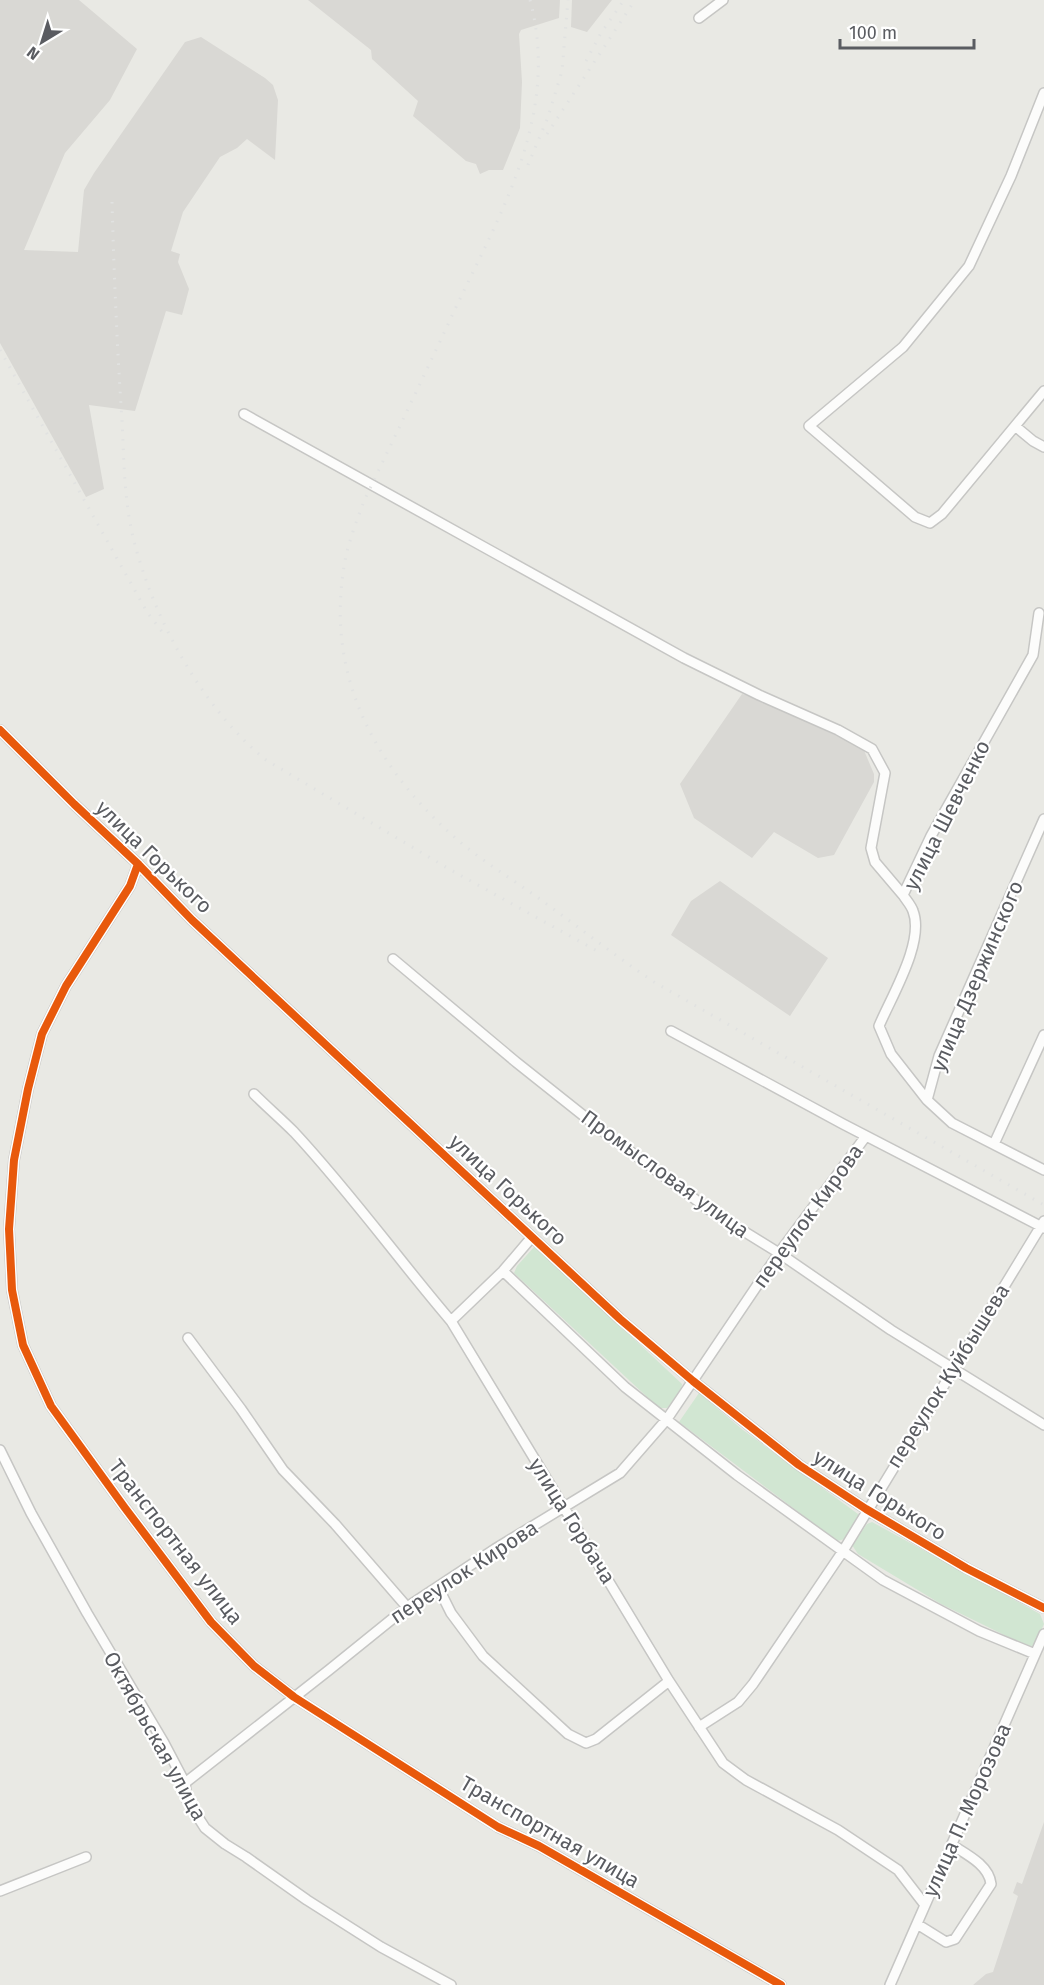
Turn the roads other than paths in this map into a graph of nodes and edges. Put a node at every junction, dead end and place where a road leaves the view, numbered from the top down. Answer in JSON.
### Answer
{"nodes":[{"id":1,"x":723,"y":0,"type":"edge"},
{"id":2,"x":699,"y":18,"type":"dead end"},
{"id":3,"x":1044,"y":93,"type":"edge"},
{"id":4,"x":1044,"y":391,"type":"edge"},
{"id":5,"x":244,"y":414,"type":"dead end"},
{"id":6,"x":1015,"y":426,"type":"junction"},
{"id":7,"x":1044,"y":447,"type":"edge"},
{"id":8,"x":1044,"y":603,"type":"edge"},
{"id":9,"x":1041,"y":615,"type":"edge"},
{"id":10,"x":0,"y":730,"type":"edge"},
{"id":11,"x":1044,"y":819,"type":"edge"},
{"id":12,"x":138,"y":864,"type":"junction"},
{"id":13,"x":903,"y":895,"type":"junction"},
{"id":14,"x":393,"y":959,"type":"dead end"},
{"id":15,"x":671,"y":1031,"type":"dead end"},
{"id":16,"x":1044,"y":1035,"type":"edge"},
{"id":17,"x":254,"y":1094,"type":"dead end"},
{"id":18,"x":927,"y":1100,"type":"junction"},
{"id":19,"x":866,"y":1136,"type":"junction"},
{"id":20,"x":994,"y":1144,"type":"junction"},
{"id":21,"x":1044,"y":1170,"type":"edge"},
{"id":22,"x":1043,"y":1225,"type":"edge"},
{"id":23,"x":532,"y":1237,"type":"junction"},
{"id":24,"x":779,"y":1253,"type":"junction"},
{"id":25,"x":503,"y":1271,"type":"junction"},
{"id":26,"x":451,"y":1321,"type":"junction"},
{"id":27,"x":188,"y":1338,"type":"dead end"},
{"id":28,"x":955,"y":1368,"type":"junction"},
{"id":29,"x":693,"y":1381,"type":"junction"},
{"id":30,"x":667,"y":1419,"type":"junction"},
{"id":31,"x":1044,"y":1425,"type":"edge"},
{"id":32,"x":0,"y":1450,"type":"edge"},
{"id":33,"x":565,"y":1507,"type":"junction"},
{"id":34,"x":866,"y":1509,"type":"junction"},
{"id":35,"x":843,"y":1551,"type":"junction"},
{"id":36,"x":438,"y":1587,"type":"junction"},
{"id":37,"x":406,"y":1607,"type":"junction"},
{"id":38,"x":1044,"y":1608,"type":"edge"},
{"id":39,"x":1044,"y":1634,"type":"edge"},
{"id":40,"x":1035,"y":1654,"type":"junction"},
{"id":41,"x":669,"y":1681,"type":"junction"},
{"id":42,"x":294,"y":1697,"type":"junction"},
{"id":43,"x":699,"y":1727,"type":"junction"},
{"id":44,"x":185,"y":1783,"type":"junction"},
{"id":45,"x":952,"y":1845,"type":"junction"},
{"id":46,"x":86,"y":1857,"type":"dead end"},
{"id":47,"x":0,"y":1891,"type":"edge"},
{"id":48,"x":925,"y":1905,"type":"junction"},
{"id":49,"x":917,"y":1923,"type":"junction"},
{"id":50,"x":451,"y":1985,"type":"edge"},
{"id":51,"x":781,"y":1985,"type":"edge"},
{"id":52,"x":890,"y":1985,"type":"edge"}],
"edges":[{"from":1,"to":2,"type":"street"},
{"from":3,"to":6,"type":"street"},
{"from":4,"to":6,"type":"street"},
{"from":5,"to":13,"type":"street"},
{"from":6,"to":7,"type":"street"},
{"from":8,"to":9,"type":"street","name":"улица Шевченко"},
{"from":9,"to":13,"type":"street","name":"улица Шевченко"},
{"from":10,"to":12,"type":"street","name":"улица Горького"},
{"from":11,"to":18,"type":"street","name":"улица Дзержинского"},
{"from":12,"to":23,"type":"street","name":"улица Горького"},
{"from":12,"to":42,"type":"street","name":"Транспортная улица"},
{"from":13,"to":18,"type":"street","name":"улица Шевченко"},
{"from":14,"to":24,"type":"street","name":"Промысловая улица"},
{"from":15,"to":19,"type":"street"},
{"from":16,"to":20,"type":"street"},
{"from":17,"to":26,"type":"street","name":"улица Горбача"},
{"from":18,"to":20,"type":"street","name":"улица Шевченко"},
{"from":19,"to":22,"type":"street"},
{"from":19,"to":24,"type":"street","name":"переулок Кирова"},
{"from":20,"to":21,"type":"street","name":"улица Шевченко"},
{"from":22,"to":28,"type":"street","name":"переулок Куйбышева"},
{"from":23,"to":25,"type":"street"},
{"from":23,"to":29,"type":"street","name":"улица Горького"},
{"from":24,"to":28,"type":"street","name":"Промысловая улица"},
{"from":24,"to":29,"type":"street","name":"переулок Кирова"},
{"from":25,"to":26,"type":"street"},
{"from":25,"to":30,"type":"street"},
{"from":26,"to":33,"type":"street","name":"улица Горбача"},
{"from":27,"to":37,"type":"street"},
{"from":28,"to":31,"type":"street","name":"Промысловая улица"},
{"from":28,"to":34,"type":"street","name":"переулок Куйбышева"},
{"from":29,"to":30,"type":"street","name":"переулок Кирова"},
{"from":29,"to":34,"type":"street","name":"улица Горького"},
{"from":30,"to":33,"type":"street","name":"переулок Кирова"},
{"from":30,"to":35,"type":"street"},
{"from":32,"to":44,"type":"street","name":"Октябрьская улица"},
{"from":33,"to":36,"type":"street","name":"переулок Кирова"},
{"from":33,"to":41,"type":"street","name":"улица Горбача"},
{"from":34,"to":35,"type":"street","name":"переулок Куйбышева"},
{"from":34,"to":38,"type":"street","name":"улица Горького"},
{"from":35,"to":40,"type":"street"},
{"from":35,"to":43,"type":"street","name":"переулок Куйбышева"},
{"from":36,"to":37,"type":"street","name":"переулок Кирова"},
{"from":36,"to":41,"type":"street"},
{"from":37,"to":42,"type":"street","name":"переулок Кирова"},
{"from":39,"to":40,"type":"street","name":"улица П. Морозова"},
{"from":40,"to":45,"type":"street","name":"улица П. Морозова"},
{"from":41,"to":43,"type":"street","name":"улица Горбача"},
{"from":42,"to":44,"type":"street","name":"переулок Кирова"},
{"from":42,"to":51,"type":"street","name":"Транспортная улица"},
{"from":43,"to":48,"type":"street","name":"улица Горбача"},
{"from":44,"to":50,"type":"street","name":"Октябрьская улица"},
{"from":45,"to":48,"type":"street","name":"улица П. Морозова"},
{"from":45,"to":49,"type":"street"},
{"from":46,"to":47,"type":"street"},
{"from":48,"to":49,"type":"street","name":"улица П. Морозова"},
{"from":49,"to":52,"type":"street","name":"улица П. Морозова"}]}
